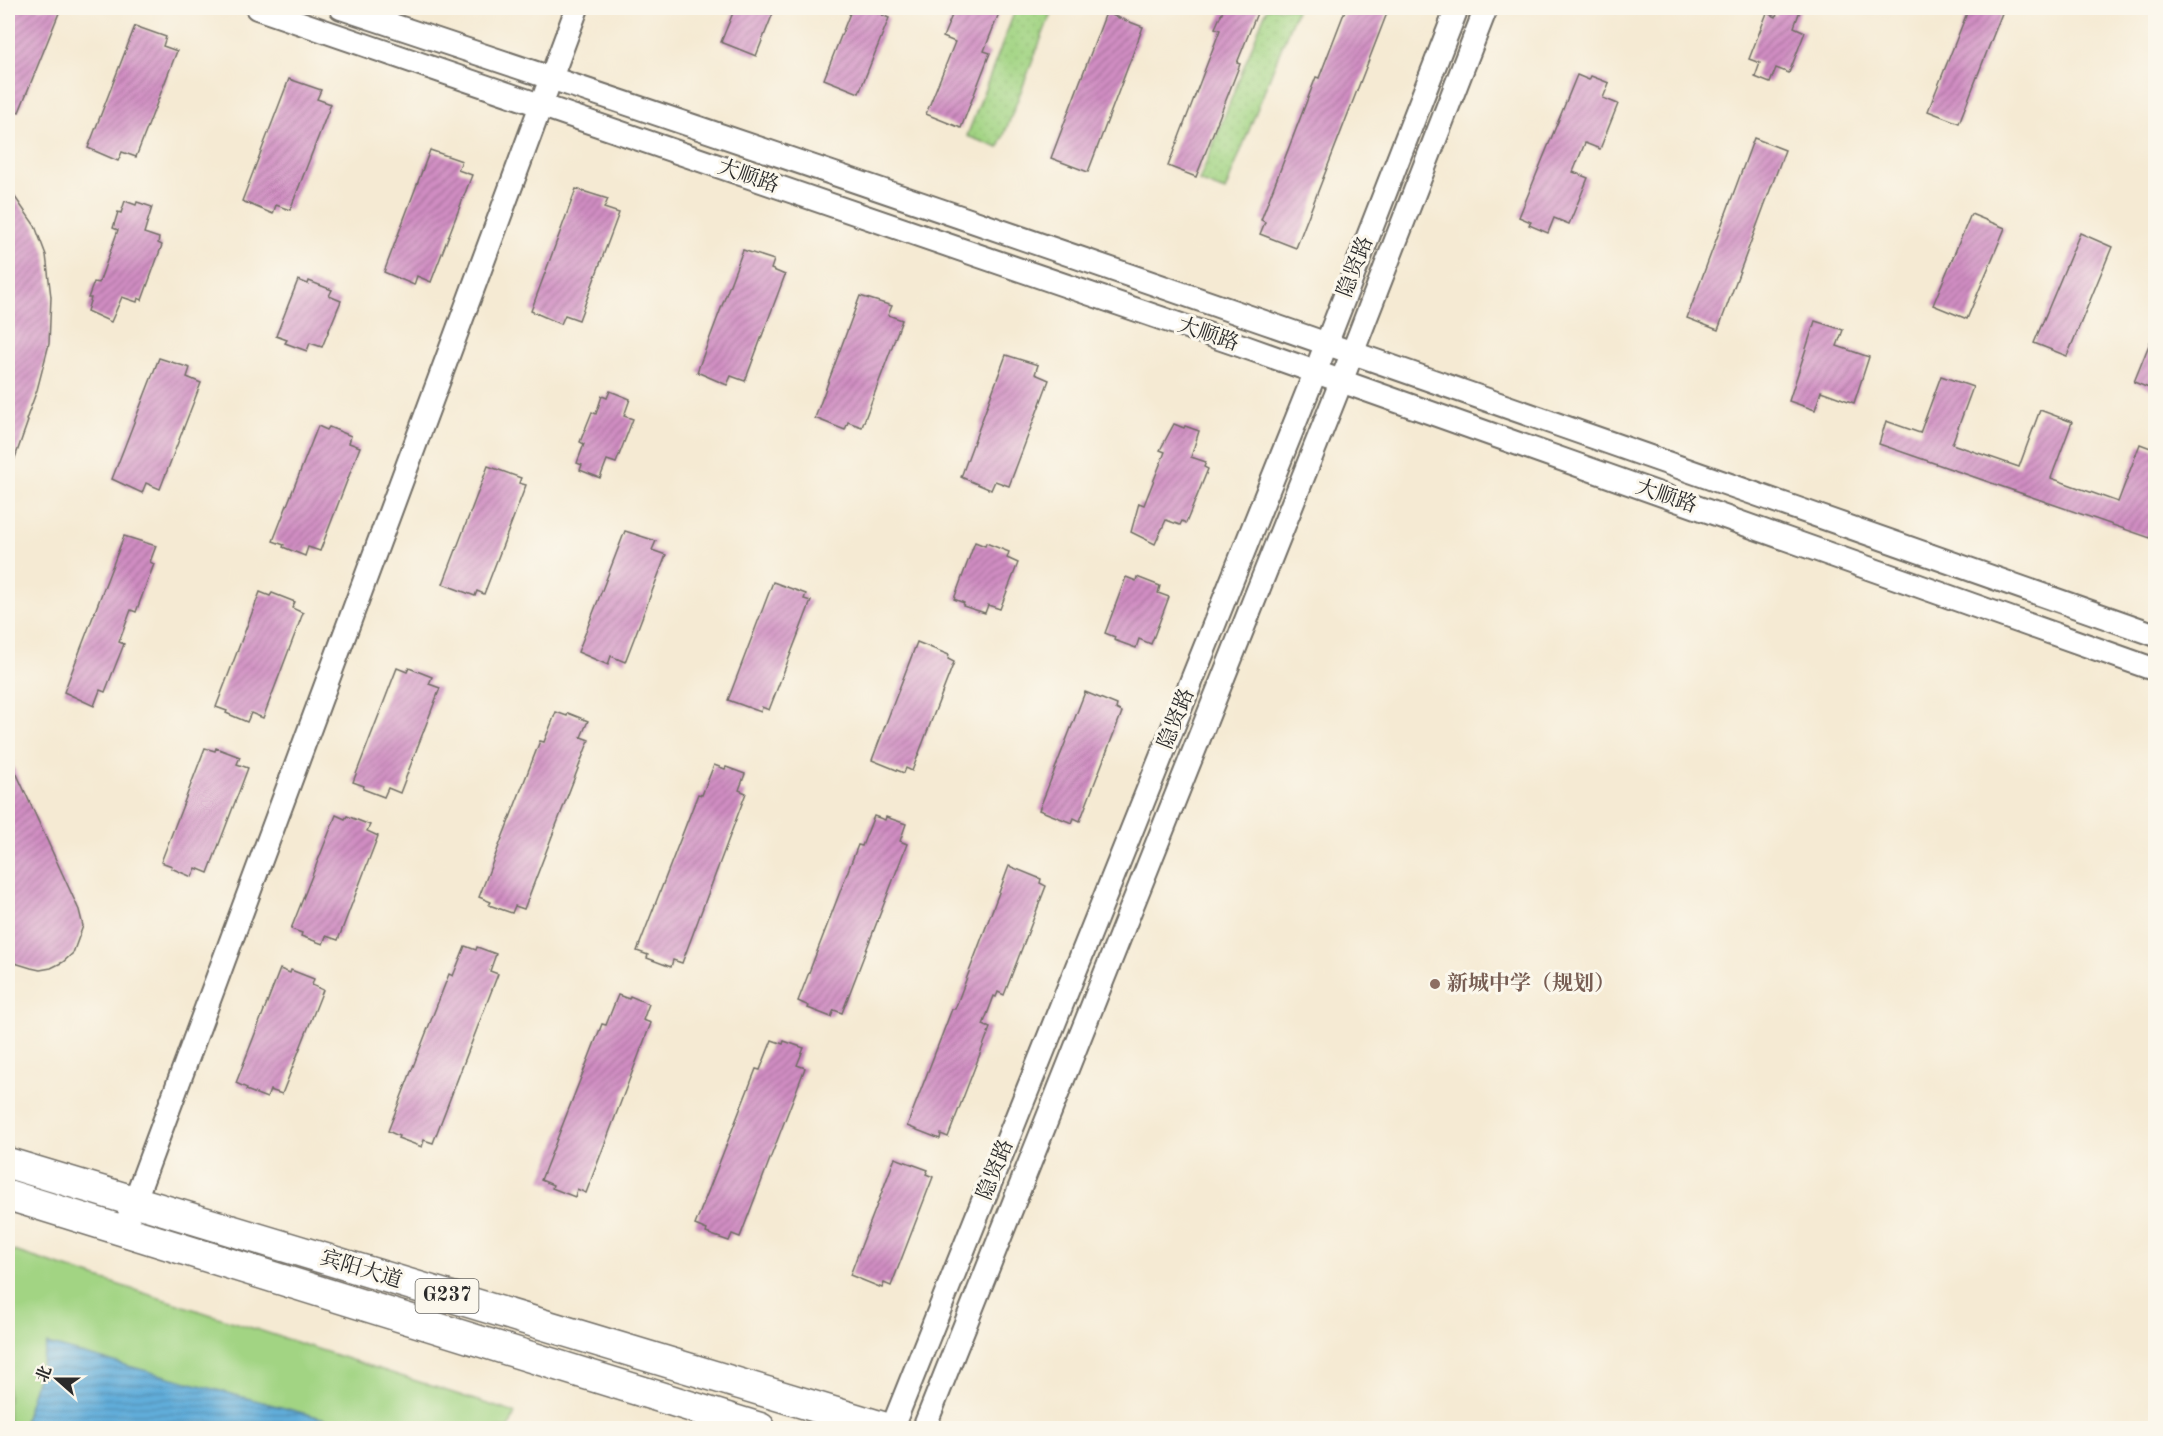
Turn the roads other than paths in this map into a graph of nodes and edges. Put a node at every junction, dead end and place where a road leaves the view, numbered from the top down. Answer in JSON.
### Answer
{"nodes":[{"id":1,"x":257,"y":8,"type":"edge"},
{"id":2,"x":341,"y":8,"type":"edge"},
{"id":3,"x":577,"y":8,"type":"edge"},
{"id":4,"x":1457,"y":8,"type":"edge"},
{"id":5,"x":1486,"y":8,"type":"edge"},
{"id":6,"x":550,"y":77,"type":"junction"},
{"id":7,"x":540,"y":105,"type":"junction"},
{"id":8,"x":1327,"y":343,"type":"junction"},
{"id":9,"x":1353,"y":352,"type":"junction"},
{"id":10,"x":1315,"y":373,"type":"junction"},
{"id":11,"x":1341,"y":382,"type":"junction"},
{"id":12,"x":2156,"y":635,"type":"edge"},
{"id":13,"x":2156,"y":670,"type":"edge"},
{"id":14,"x":8,"y":1163,"type":"edge"},
{"id":15,"x":8,"y":1195,"type":"edge"},
{"id":16,"x":134,"y":1202,"type":"junction"},
{"id":17,"x":124,"y":1231,"type":"junction"},
{"id":18,"x":760,"y":1428,"type":"edge"},
{"id":19,"x":886,"y":1428,"type":"edge"},
{"id":20,"x":892,"y":1428,"type":"edge"},
{"id":21,"x":924,"y":1428,"type":"edge"}],
"edges":[{"from":1,"to":7,"type":"street","name":"大顺路"},
{"from":2,"to":6,"type":"street","name":"大顺路"},
{"from":3,"to":6,"type":"street"},
{"from":4,"to":8,"type":"street","name":"隐贤路"},
{"from":5,"to":9,"type":"street","name":"隐贤路"},
{"from":6,"to":7,"type":"street"},
{"from":6,"to":8,"type":"street","name":"大顺路"},
{"from":7,"to":10,"type":"street","name":"大顺路"},
{"from":7,"to":16,"type":"street"},
{"from":8,"to":9,"type":"street","name":"大顺路"},
{"from":8,"to":10,"type":"street","name":"隐贤路"},
{"from":9,"to":11,"type":"street","name":"隐贤路"},
{"from":9,"to":12,"type":"street","name":"大顺路"},
{"from":10,"to":11,"type":"street","name":"大顺路"},
{"from":10,"to":20,"type":"street","name":"隐贤路"},
{"from":11,"to":13,"type":"street","name":"大顺路"},
{"from":11,"to":21,"type":"street","name":"隐贤路"},
{"from":14,"to":16,"type":"highway","name":"宾阳大道","number":"G237"},
{"from":15,"to":17,"type":"highway","name":"宾阳大道","number":"G237"},
{"from":16,"to":17,"type":"street"},
{"from":16,"to":19,"type":"highway","name":"宾阳大道","number":"G237"},
{"from":17,"to":18,"type":"highway","name":"宾阳大道","number":"G237"}]}
